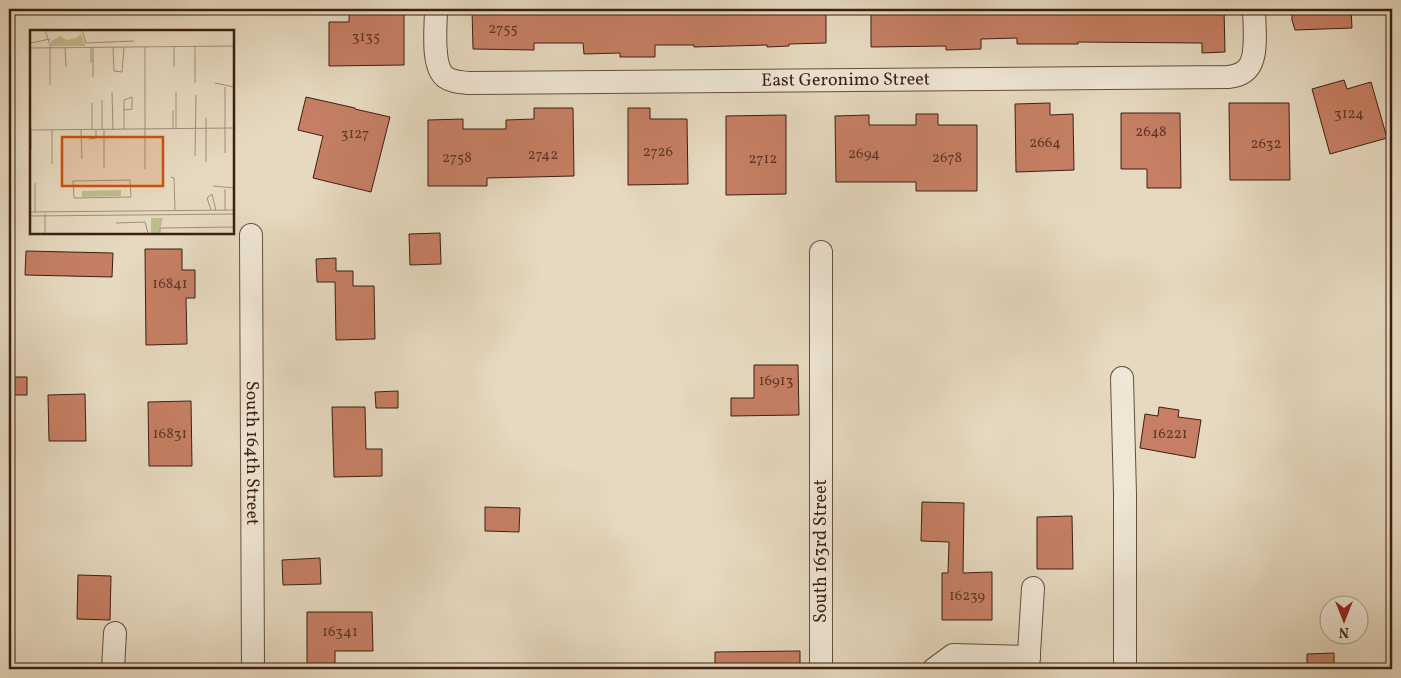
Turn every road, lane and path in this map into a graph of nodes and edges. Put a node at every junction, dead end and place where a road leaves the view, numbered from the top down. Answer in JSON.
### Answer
{"nodes":[{"id":1,"x":436,"y":9,"type":"edge"},
{"id":2,"x":1254,"y":9,"type":"edge"},
{"id":3,"x":251,"y":235,"type":"dead end"},
{"id":4,"x":820,"y":252,"type":"dead end"},
{"id":5,"x":1122,"y":378,"type":"dead end"},
{"id":6,"x":1033,"y":588,"type":"dead end"},
{"id":7,"x":115,"y":633,"type":"dead end"},
{"id":8,"x":1029,"y":663,"type":"edge"},
{"id":9,"x":113,"y":669,"type":"edge"},
{"id":10,"x":253,"y":669,"type":"edge"},
{"id":11,"x":821,"y":669,"type":"edge"},
{"id":12,"x":934,"y":669,"type":"edge"},
{"id":13,"x":1125,"y":669,"type":"edge"}],
"edges":[{"from":1,"to":2,"type":"street","name":"East Geronimo Street"},
{"from":3,"to":10,"type":"street","name":"South 164th Street"},
{"from":4,"to":11,"type":"street","name":"South 163rd Street"},
{"from":5,"to":13,"type":"street"},
{"from":6,"to":8,"type":"street"},
{"from":7,"to":9,"type":"street"},
{"from":8,"to":12,"type":"street"}]}
